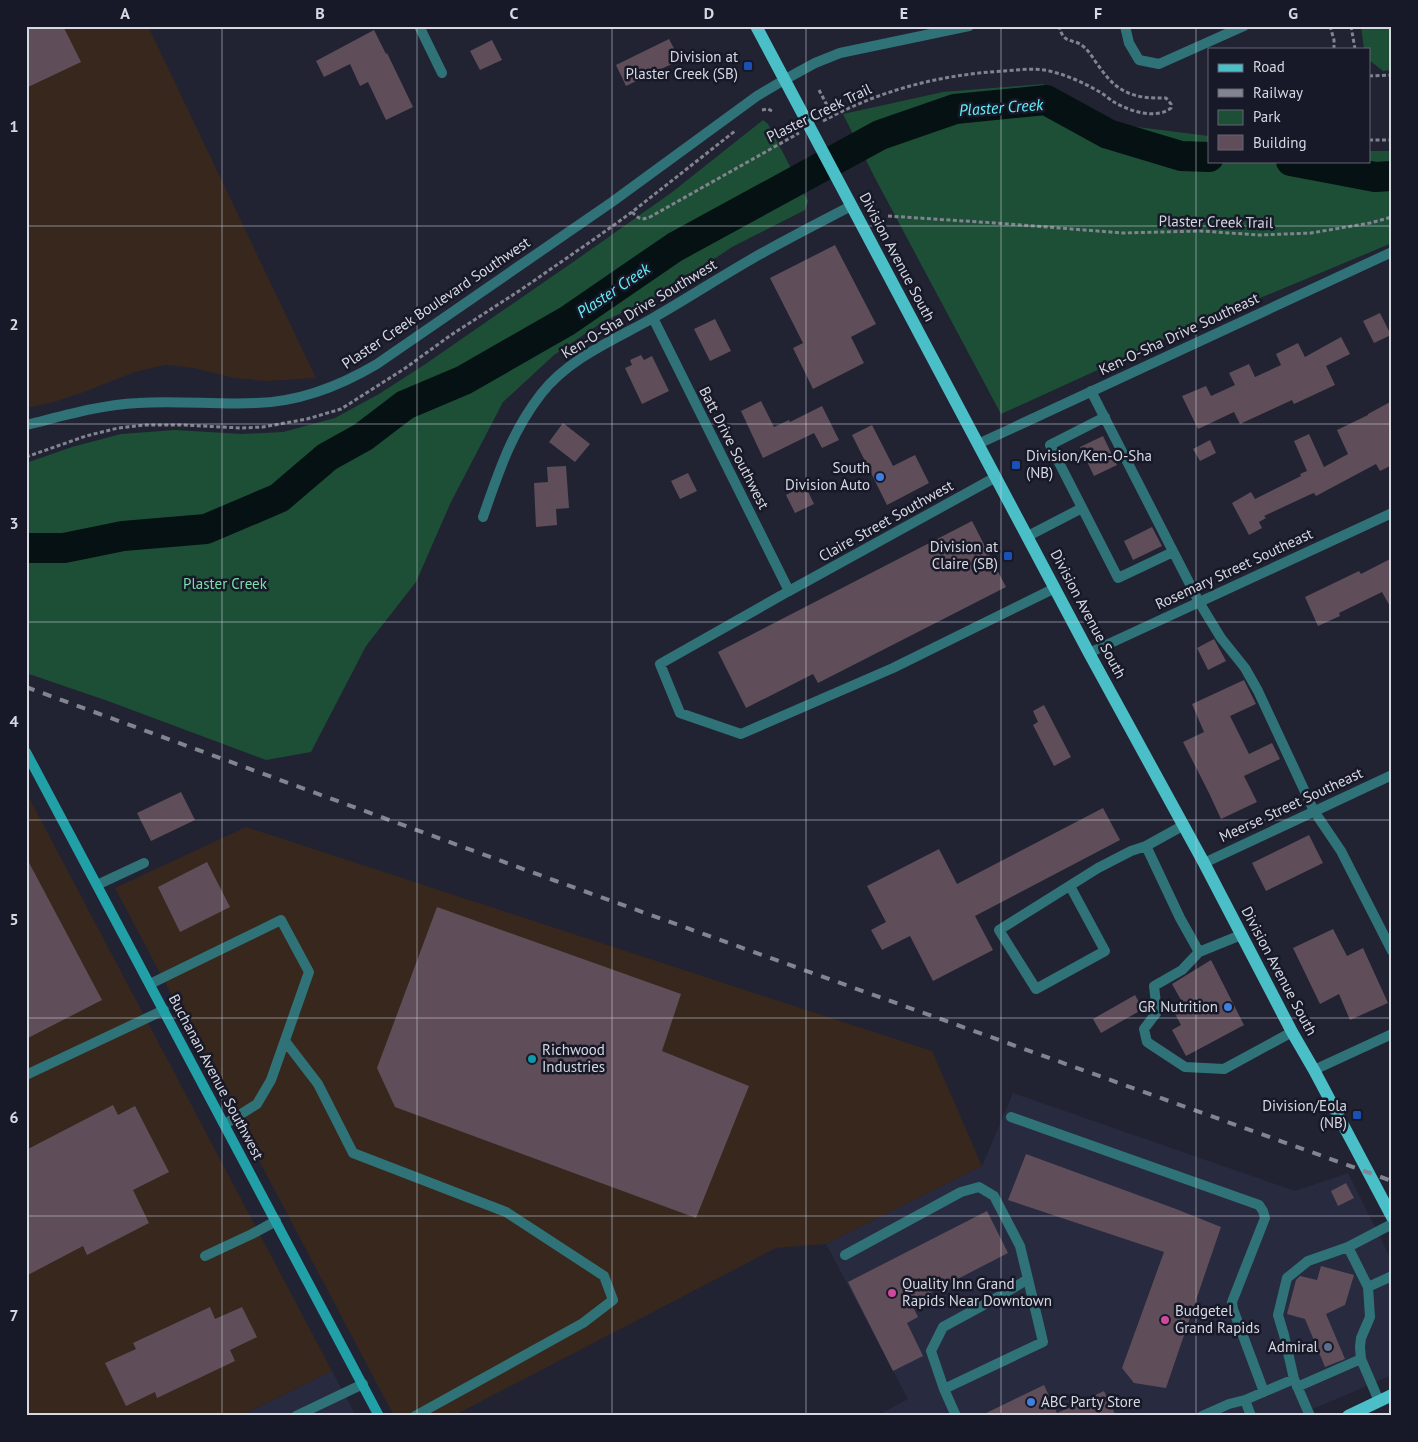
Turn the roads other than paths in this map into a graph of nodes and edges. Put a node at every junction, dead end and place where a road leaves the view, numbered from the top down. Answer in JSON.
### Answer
{"nodes":[{"id":1,"x":419,"y":26,"type":"edge"},
{"id":2,"x":756,"y":26,"type":"edge"},
{"id":3,"x":970,"y":26,"type":"edge"},
{"id":4,"x":1125,"y":26,"type":"edge"},
{"id":5,"x":1244,"y":26,"type":"edge"},
{"id":6,"x":442,"y":73,"type":"dead end"},
{"id":7,"x":784,"y":80,"type":"junction"},
{"id":8,"x":851,"y":206,"type":"junction"},
{"id":9,"x":1392,"y":252,"type":"edge"},
{"id":10,"x":653,"y":318,"type":"junction"},
{"id":11,"x":1091,"y":391,"type":"junction"},
{"id":12,"x":1105,"y":417,"type":"junction"},
{"id":13,"x":26,"y":425,"type":"edge"},
{"id":14,"x":978,"y":444,"type":"junction"},
{"id":15,"x":996,"y":477,"type":"junction"},
{"id":16,"x":1082,"y":508,"type":"junction"},
{"id":17,"x":1392,"y":513,"type":"edge"},
{"id":18,"x":483,"y":517,"type":"dead end"},
{"id":19,"x":1028,"y":536,"type":"junction"},
{"id":20,"x":1173,"y":552,"type":"junction"},
{"id":21,"x":1055,"y":588,"type":"junction"},
{"id":22,"x":790,"y":591,"type":"junction"},
{"id":23,"x":1199,"y":602,"type":"junction"},
{"id":24,"x":1089,"y":653,"type":"junction"},
{"id":25,"x":26,"y":752,"type":"edge"},
{"id":26,"x":1392,"y":775,"type":"edge"},
{"id":27,"x":1314,"y":811,"type":"junction"},
{"id":28,"x":1184,"y":825,"type":"junction"},
{"id":29,"x":1146,"y":846,"type":"junction"},
{"id":30,"x":144,"y":863,"type":"dead end"},
{"id":31,"x":1204,"y":863,"type":"junction"},
{"id":32,"x":97,"y":884,"type":"junction"},
{"id":33,"x":1070,"y":886,"type":"junction"},
{"id":34,"x":1241,"y":935,"type":"junction"},
{"id":35,"x":1392,"y":951,"type":"edge"},
{"id":36,"x":1198,"y":952,"type":"junction"},
{"id":37,"x":150,"y":984,"type":"junction"},
{"id":38,"x":164,"y":1010,"type":"junction"},
{"id":39,"x":1292,"y":1032,"type":"junction"},
{"id":40,"x":1392,"y":1034,"type":"edge"},
{"id":41,"x":285,"y":1041,"type":"junction"},
{"id":42,"x":1314,"y":1070,"type":"junction"},
{"id":43,"x":26,"y":1075,"type":"edge"},
{"id":44,"x":1011,"y":1117,"type":"dead end"},
{"id":45,"x":224,"y":1124,"type":"junction"},
{"id":46,"x":1392,"y":1217,"type":"edge"},
{"id":47,"x":276,"y":1221,"type":"junction"},
{"id":48,"x":1392,"y":1224,"type":"edge"},
{"id":49,"x":1348,"y":1247,"type":"junction"},
{"id":50,"x":845,"y":1255,"type":"dead end"},
{"id":51,"x":205,"y":1256,"type":"dead end"},
{"id":52,"x":1392,"y":1276,"type":"edge"},
{"id":53,"x":1028,"y":1279,"type":"junction"},
{"id":54,"x":1368,"y":1287,"type":"junction"},
{"id":55,"x":1361,"y":1359,"type":"junction"},
{"id":56,"x":1296,"y":1383,"type":"junction"},
{"id":57,"x":363,"y":1384,"type":"junction"},
{"id":58,"x":944,"y":1390,"type":"junction"},
{"id":59,"x":1264,"y":1392,"type":"junction"},
{"id":60,"x":1392,"y":1395,"type":"edge"},
{"id":61,"x":1245,"y":1400,"type":"junction"},
{"id":62,"x":1378,"y":1401,"type":"junction"},
{"id":63,"x":296,"y":1416,"type":"edge"},
{"id":64,"x":379,"y":1416,"type":"edge"},
{"id":65,"x":415,"y":1416,"type":"edge"},
{"id":66,"x":956,"y":1416,"type":"edge"},
{"id":67,"x":1202,"y":1416,"type":"edge"},
{"id":68,"x":1251,"y":1416,"type":"edge"},
{"id":69,"x":1310,"y":1416,"type":"edge"},
{"id":70,"x":1348,"y":1416,"type":"edge"}],
"edges":[{"from":1,"to":6,"type":"street"},
{"from":2,"to":7,"type":"main road","name":"Division Avenue South"},
{"from":3,"to":7,"type":"street","name":"Plaster Creek Boulevard Southwest"},
{"from":4,"to":5,"type":"street"},
{"from":7,"to":8,"type":"main road","name":"Division Avenue South"},
{"from":7,"to":13,"type":"street","name":"Plaster Creek Boulevard Southwest"},
{"from":8,"to":10,"type":"street","name":"Ken-O-Sha Drive Southwest"},
{"from":8,"to":14,"type":"main road","name":"Division Avenue South"},
{"from":9,"to":11,"type":"street","name":"Ken-O-Sha Drive Southeast"},
{"from":10,"to":18,"type":"street","name":"Ken-O-Sha Drive Southwest"},
{"from":10,"to":22,"type":"street","name":"Batt Drive Southwest"},
{"from":11,"to":12,"type":"street"},
{"from":11,"to":14,"type":"street","name":"Ken-O-Sha Drive Southeast"},
{"from":12,"to":16,"type":"street"},
{"from":12,"to":20,"type":"street"},
{"from":14,"to":15,"type":"main road","name":"Division Avenue South"},
{"from":15,"to":19,"type":"main road","name":"Division Avenue South"},
{"from":15,"to":22,"type":"street","name":"Claire Street Southwest"},
{"from":16,"to":19,"type":"street"},
{"from":16,"to":20,"type":"street"},
{"from":17,"to":23,"type":"street","name":"Rosemary Street Southeast"},
{"from":19,"to":21,"type":"main road","name":"Division Avenue South"},
{"from":20,"to":23,"type":"street"},
{"from":21,"to":22,"type":"street","name":"Claire Street Southwest"},
{"from":21,"to":24,"type":"main road","name":"Division Avenue South"},
{"from":23,"to":24,"type":"street","name":"Rosemary Street Southeast"},
{"from":23,"to":27,"type":"street"},
{"from":24,"to":28,"type":"main road","name":"Division Avenue South"},
{"from":25,"to":32,"type":"street","name":"Buchanan Avenue Southwest"},
{"from":26,"to":27,"type":"street","name":"Meerse Street Southeast"},
{"from":27,"to":31,"type":"street","name":"Meerse Street Southeast"},
{"from":27,"to":35,"type":"street"},
{"from":28,"to":29,"type":"street"},
{"from":28,"to":31,"type":"main road","name":"Division Avenue South"},
{"from":29,"to":33,"type":"street"},
{"from":29,"to":36,"type":"street"},
{"from":30,"to":32,"type":"street"},
{"from":31,"to":34,"type":"main road","name":"Division Avenue South"},
{"from":32,"to":37,"type":"street","name":"Buchanan Avenue Southwest"},
{"from":33,"to":33,"type":"street"},
{"from":34,"to":36,"type":"street"},
{"from":34,"to":39,"type":"main road","name":"Division Avenue South"},
{"from":36,"to":39,"type":"street"},
{"from":37,"to":38,"type":"street","name":"Buchanan Avenue Southwest"},
{"from":37,"to":41,"type":"street"},
{"from":38,"to":43,"type":"street"},
{"from":38,"to":45,"type":"street","name":"Buchanan Avenue Southwest"},
{"from":39,"to":42,"type":"main road","name":"Division Avenue South"},
{"from":40,"to":42,"type":"street"},
{"from":41,"to":45,"type":"street"},
{"from":41,"to":65,"type":"street"},
{"from":42,"to":46,"type":"main road","name":"Division Avenue South"},
{"from":44,"to":59,"type":"street"},
{"from":45,"to":47,"type":"street","name":"Buchanan Avenue Southwest"},
{"from":47,"to":51,"type":"street"},
{"from":47,"to":57,"type":"street","name":"Buchanan Avenue Southwest"},
{"from":48,"to":49,"type":"street"},
{"from":49,"to":54,"type":"street"},
{"from":49,"to":56,"type":"street"},
{"from":50,"to":53,"type":"street"},
{"from":52,"to":54,"type":"street"},
{"from":53,"to":58,"type":"street"},
{"from":53,"to":58,"type":"street"},
{"from":54,"to":55,"type":"street"},
{"from":55,"to":56,"type":"street"},
{"from":55,"to":62,"type":"street"},
{"from":56,"to":59,"type":"street"},
{"from":56,"to":69,"type":"street"},
{"from":57,"to":63,"type":"street"},
{"from":57,"to":64,"type":"street","name":"Buchanan Avenue Southwest"},
{"from":58,"to":66,"type":"street"},
{"from":59,"to":61,"type":"street"},
{"from":60,"to":62,"type":"main road"},
{"from":61,"to":67,"type":"street"},
{"from":61,"to":68,"type":"street"},
{"from":62,"to":70,"type":"main road"}]}
